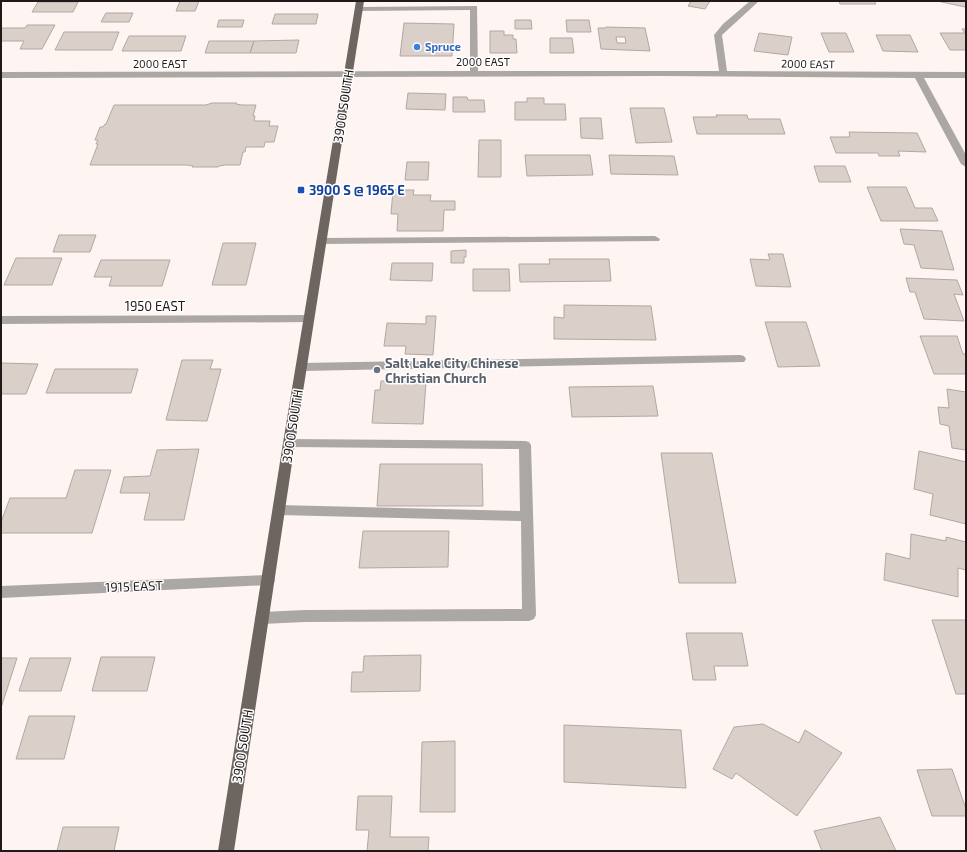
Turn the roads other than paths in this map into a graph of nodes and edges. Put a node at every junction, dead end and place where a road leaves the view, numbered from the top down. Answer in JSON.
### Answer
{"nodes":[{"id":1,"x":755,"y":1,"type":"edge"},
{"id":2,"x":360,"y":5,"type":"edge"},
{"id":3,"x":474,"y":73,"type":"junction"},
{"id":4,"x":723,"y":73,"type":"junction"},
{"id":5,"x":1,"y":75,"type":"edge"},
{"id":6,"x":348,"y":75,"type":"junction"},
{"id":7,"x":918,"y":75,"type":"junction"},
{"id":8,"x":966,"y":76,"type":"edge"},
{"id":9,"x":966,"y":164,"type":"edge"},
{"id":10,"x":655,"y":239,"type":"dead end"},
{"id":11,"x":321,"y":241,"type":"junction"},
{"id":12,"x":310,"y":319,"type":"junction"},
{"id":13,"x":1,"y":320,"type":"edge"},
{"id":14,"x":740,"y":359,"type":"dead end"},
{"id":15,"x":302,"y":367,"type":"junction"},
{"id":16,"x":289,"y":443,"type":"junction"},
{"id":17,"x":279,"y":510,"type":"junction"},
{"id":18,"x":527,"y":516,"type":"junction"},
{"id":19,"x":268,"y":580,"type":"junction"},
{"id":20,"x":1,"y":592,"type":"edge"},
{"id":21,"x":262,"y":618,"type":"junction"},
{"id":22,"x":226,"y":851,"type":"edge"}],
"edges":[{"from":1,"to":4,"type":"street"},
{"from":2,"to":3,"type":"street"},
{"from":2,"to":6,"type":"main road","name":"3900 SOUTH"},
{"from":3,"to":4,"type":"street","name":"2000 EAST"},
{"from":3,"to":6,"type":"street","name":"2000 EAST"},
{"from":4,"to":7,"type":"street","name":"2000 EAST"},
{"from":5,"to":6,"type":"street","name":"2000 EAST"},
{"from":6,"to":11,"type":"main road","name":"3900 SOUTH"},
{"from":7,"to":8,"type":"street","name":"2000 EAST"},
{"from":7,"to":9,"type":"street"},
{"from":10,"to":11,"type":"street"},
{"from":11,"to":12,"type":"main road","name":"3900 SOUTH"},
{"from":12,"to":13,"type":"street","name":"1950 EAST"},
{"from":12,"to":15,"type":"main road","name":"3900 SOUTH"},
{"from":14,"to":15,"type":"street"},
{"from":15,"to":16,"type":"main road","name":"3900 SOUTH"},
{"from":16,"to":17,"type":"main road","name":"3900 SOUTH"},
{"from":16,"to":18,"type":"street"},
{"from":17,"to":18,"type":"street"},
{"from":17,"to":19,"type":"main road","name":"3900 SOUTH"},
{"from":18,"to":21,"type":"street"},
{"from":19,"to":20,"type":"street","name":"1915 EAST"},
{"from":19,"to":21,"type":"main road","name":"3900 SOUTH"},
{"from":21,"to":22,"type":"main road","name":"3900 SOUTH"}]}
